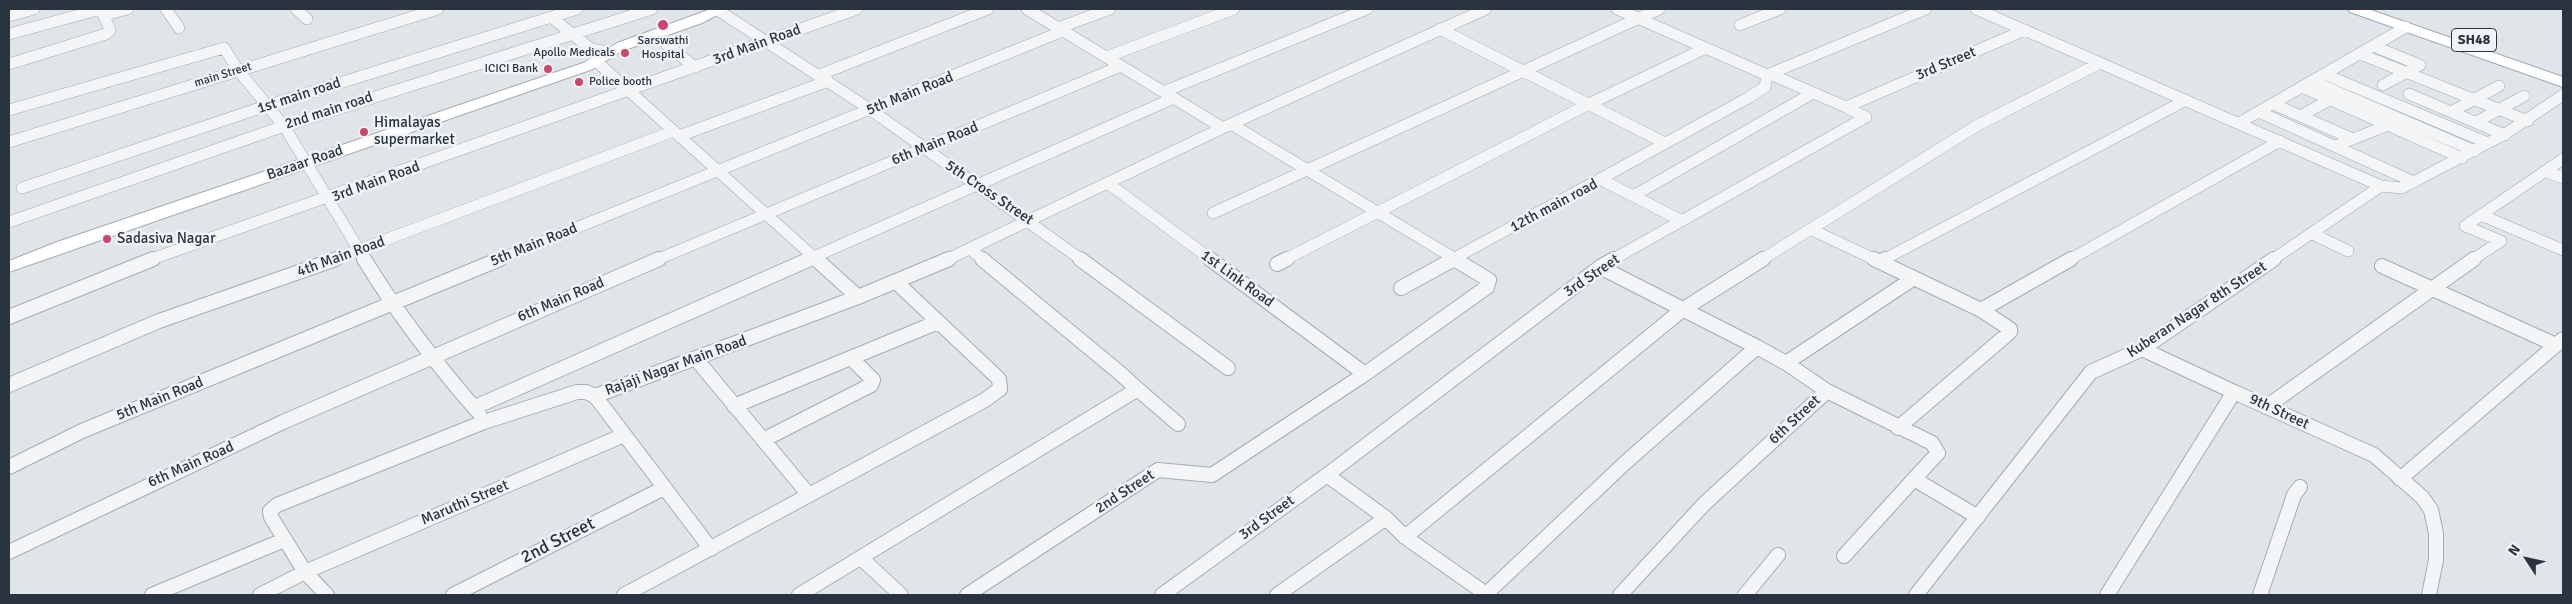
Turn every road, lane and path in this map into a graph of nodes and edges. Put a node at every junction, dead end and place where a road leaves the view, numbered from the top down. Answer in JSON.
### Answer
{"nodes":[{"id":1,"x":34,"y":9,"type":"edge"},
{"id":2,"x":128,"y":9,"type":"edge"},
{"id":3,"x":166,"y":9,"type":"edge"},
{"id":4,"x":299,"y":9,"type":"edge"},
{"id":5,"x":437,"y":9,"type":"edge"},
{"id":6,"x":577,"y":9,"type":"edge"},
{"id":7,"x":652,"y":9,"type":"edge"},
{"id":8,"x":718,"y":9,"type":"edge"},
{"id":9,"x":857,"y":9,"type":"edge"},
{"id":10,"x":988,"y":9,"type":"edge"},
{"id":11,"x":1027,"y":9,"type":"edge"},
{"id":12,"x":1110,"y":9,"type":"edge"},
{"id":13,"x":1234,"y":9,"type":"edge"},
{"id":14,"x":1366,"y":9,"type":"edge"},
{"id":15,"x":1486,"y":9,"type":"edge"},
{"id":16,"x":1617,"y":9,"type":"edge"},
{"id":17,"x":1659,"y":9,"type":"edge"},
{"id":18,"x":1780,"y":9,"type":"edge"},
{"id":19,"x":1926,"y":9,"type":"edge"},
{"id":20,"x":1976,"y":9,"type":"edge"},
{"id":21,"x":2355,"y":9,"type":"edge"},
{"id":22,"x":2386,"y":9,"type":"edge"},
{"id":23,"x":102,"y":11,"type":"edge"},
{"id":24,"x":9,"y":16,"type":"edge"},
{"id":25,"x":551,"y":17,"type":"junction"},
{"id":26,"x":1640,"y":18,"type":"junction"},
{"id":27,"x":306,"y":19,"type":"dead end"},
{"id":28,"x":1740,"y":24,"type":"dead end"},
{"id":29,"x":2406,"y":26,"type":"junction"},
{"id":30,"x":179,"y":28,"type":"dead end"},
{"id":31,"x":1061,"y":29,"type":"junction"},
{"id":32,"x":1440,"y":29,"type":"junction"},
{"id":33,"x":2025,"y":30,"type":"junction"},
{"id":34,"x":9,"y":34,"type":"edge"},
{"id":35,"x":572,"y":34,"type":"junction"},
{"id":36,"x":766,"y":42,"type":"junction"},
{"id":37,"x":667,"y":45,"type":"dead end"},
{"id":38,"x":2372,"y":46,"type":"junction"},
{"id":39,"x":1706,"y":48,"type":"junction"},
{"id":40,"x":2360,"y":54,"type":"junction"},
{"id":41,"x":601,"y":57,"type":"junction"},
{"id":42,"x":1106,"y":57,"type":"junction"},
{"id":43,"x":2100,"y":63,"type":"junction"},
{"id":44,"x":9,"y":64,"type":"edge"},
{"id":45,"x":1121,"y":66,"type":"junction"},
{"id":46,"x":695,"y":67,"type":"junction"},
{"id":47,"x":238,"y":70,"type":"junction"},
{"id":48,"x":1523,"y":70,"type":"junction"},
{"id":49,"x":2406,"y":72,"type":"junction"},
{"id":50,"x":2563,"y":72,"type":"edge"},
{"id":51,"x":2324,"y":74,"type":"junction"},
{"id":52,"x":1769,"y":75,"type":"junction"},
{"id":53,"x":824,"y":78,"type":"junction"},
{"id":54,"x":2312,"y":81,"type":"junction"},
{"id":55,"x":2563,"y":82,"type":"edge"},
{"id":56,"x":2383,"y":84,"type":"dead end"},
{"id":57,"x":2499,"y":86,"type":"dead end"},
{"id":58,"x":2302,"y":87,"type":"junction"},
{"id":59,"x":629,"y":91,"type":"junction"},
{"id":60,"x":1813,"y":93,"type":"junction"},
{"id":61,"x":2341,"y":94,"type":"junction"},
{"id":62,"x":2408,"y":94,"type":"dead end"},
{"id":63,"x":1169,"y":95,"type":"junction"},
{"id":64,"x":2563,"y":95,"type":"edge"},
{"id":65,"x":2524,"y":96,"type":"dead end"},
{"id":66,"x":2329,"y":99,"type":"junction"},
{"id":67,"x":2474,"y":99,"type":"junction"},
{"id":68,"x":2186,"y":100,"type":"junction"},
{"id":69,"x":2273,"y":104,"type":"junction"},
{"id":70,"x":1587,"y":105,"type":"junction"},
{"id":71,"x":266,"y":106,"type":"junction"},
{"id":72,"x":1846,"y":107,"type":"junction"},
{"id":73,"x":9,"y":110,"type":"edge"},
{"id":74,"x":870,"y":110,"type":"junction"},
{"id":75,"x":2500,"y":110,"type":"junction"},
{"id":76,"x":2259,"y":112,"type":"junction"},
{"id":77,"x":2450,"y":112,"type":"junction"},
{"id":78,"x":2417,"y":113,"type":"junction"},
{"id":79,"x":2300,"y":116,"type":"junction"},
{"id":80,"x":2400,"y":120,"type":"junction"},
{"id":81,"x":2528,"y":121,"type":"junction"},
{"id":82,"x":2476,"y":122,"type":"junction"},
{"id":83,"x":2239,"y":123,"type":"junction"},
{"id":84,"x":2387,"y":125,"type":"junction"},
{"id":85,"x":284,"y":126,"type":"junction"},
{"id":86,"x":1227,"y":126,"type":"junction"},
{"id":87,"x":677,"y":134,"type":"junction"},
{"id":88,"x":2505,"y":135,"type":"junction"},
{"id":89,"x":2353,"y":139,"type":"junction"},
{"id":90,"x":2280,"y":141,"type":"junction"},
{"id":91,"x":9,"y":142,"type":"edge"},
{"id":92,"x":1665,"y":143,"type":"junction"},
{"id":93,"x":2488,"y":143,"type":"junction"},
{"id":94,"x":2336,"y":146,"type":"junction"},
{"id":95,"x":923,"y":149,"type":"junction"},
{"id":96,"x":2475,"y":150,"type":"junction"},
{"id":97,"x":2462,"y":158,"type":"junction"},
{"id":98,"x":2563,"y":159,"type":"edge"},
{"id":99,"x":305,"y":160,"type":"junction"},
{"id":100,"x":1305,"y":169,"type":"junction"},
{"id":101,"x":717,"y":170,"type":"junction"},
{"id":102,"x":2545,"y":171,"type":"junction"},
{"id":103,"x":2563,"y":178,"type":"edge"},
{"id":104,"x":1600,"y":179,"type":"junction"},
{"id":105,"x":2414,"y":182,"type":"junction"},
{"id":106,"x":976,"y":184,"type":"junction"},
{"id":107,"x":1109,"y":184,"type":"junction"},
{"id":108,"x":2381,"y":186,"type":"junction"},
{"id":109,"x":22,"y":188,"type":"dead end"},
{"id":110,"x":1633,"y":196,"type":"junction"},
{"id":111,"x":327,"y":200,"type":"junction"},
{"id":112,"x":764,"y":213,"type":"junction"},
{"id":113,"x":1213,"y":213,"type":"dead end"},
{"id":114,"x":1376,"y":213,"type":"junction"},
{"id":115,"x":2481,"y":215,"type":"junction"},
{"id":116,"x":1029,"y":220,"type":"junction"},
{"id":117,"x":1682,"y":221,"type":"junction"},
{"id":118,"x":9,"y":222,"type":"edge"},
{"id":119,"x":1810,"y":229,"type":"junction"},
{"id":120,"x":2313,"y":234,"type":"junction"},
{"id":121,"x":971,"y":250,"type":"junction"},
{"id":122,"x":2563,"y":250,"type":"edge"},
{"id":123,"x":359,"y":251,"type":"junction"},
{"id":124,"x":2348,"y":251,"type":"dead end"},
{"id":125,"x":813,"y":256,"type":"junction"},
{"id":126,"x":1452,"y":258,"type":"junction"},
{"id":127,"x":9,"y":262,"type":"edge"},
{"id":128,"x":1880,"y":262,"type":"junction"},
{"id":129,"x":1277,"y":264,"type":"dead end"},
{"id":130,"x":2382,"y":266,"type":"dead end"},
{"id":131,"x":9,"y":267,"type":"edge"},
{"id":132,"x":1600,"y":267,"type":"junction"},
{"id":133,"x":1914,"y":278,"type":"junction"},
{"id":134,"x":896,"y":282,"type":"junction"},
{"id":135,"x":1401,"y":288,"type":"dead end"},
{"id":136,"x":2430,"y":288,"type":"junction"},
{"id":137,"x":858,"y":297,"type":"junction"},
{"id":138,"x":391,"y":303,"type":"junction"},
{"id":139,"x":1682,"y":310,"type":"junction"},
{"id":140,"x":1981,"y":310,"type":"junction"},
{"id":141,"x":9,"y":317,"type":"edge"},
{"id":142,"x":938,"y":322,"type":"junction"},
{"id":143,"x":2560,"y":342,"type":"edge"},
{"id":144,"x":1757,"y":347,"type":"junction"},
{"id":145,"x":2142,"y":349,"type":"junction"},
{"id":146,"x":430,"y":357,"type":"junction"},
{"id":147,"x":850,"y":358,"type":"junction"},
{"id":148,"x":696,"y":360,"type":"junction"},
{"id":149,"x":1786,"y":363,"type":"junction"},
{"id":150,"x":1228,"y":368,"type":"dead end"},
{"id":151,"x":1365,"y":374,"type":"junction"},
{"id":152,"x":9,"y":385,"type":"edge"},
{"id":153,"x":1134,"y":386,"type":"junction"},
{"id":154,"x":1827,"y":391,"type":"junction"},
{"id":155,"x":2234,"y":392,"type":"junction"},
{"id":156,"x":595,"y":396,"type":"junction"},
{"id":157,"x":734,"y":406,"type":"junction"},
{"id":158,"x":475,"y":407,"type":"junction"},
{"id":159,"x":2266,"y":407,"type":"junction"},
{"id":160,"x":484,"y":422,"type":"junction"},
{"id":161,"x":1178,"y":424,"type":"dead end"},
{"id":162,"x":1898,"y":428,"type":"junction"},
{"id":163,"x":624,"y":435,"type":"junction"},
{"id":164,"x":763,"y":440,"type":"junction"},
{"id":165,"x":9,"y":467,"type":"edge"},
{"id":166,"x":1327,"y":475,"type":"junction"},
{"id":167,"x":1914,"y":479,"type":"junction"},
{"id":168,"x":2400,"y":479,"type":"junction"},
{"id":169,"x":2300,"y":487,"type":"dead end"},
{"id":170,"x":664,"y":488,"type":"junction"},
{"id":171,"x":809,"y":495,"type":"junction"},
{"id":172,"x":1978,"y":517,"type":"junction"},
{"id":173,"x":1386,"y":518,"type":"junction"},
{"id":174,"x":1405,"y":537,"type":"junction"},
{"id":175,"x":284,"y":540,"type":"junction"},
{"id":176,"x":711,"y":549,"type":"junction"},
{"id":177,"x":9,"y":552,"type":"edge"},
{"id":178,"x":1778,"y":555,"type":"dead end"},
{"id":179,"x":1844,"y":556,"type":"dead end"},
{"id":180,"x":861,"y":558,"type":"junction"},
{"id":181,"x":305,"y":572,"type":"junction"},
{"id":182,"x":2431,"y":589,"type":"edge"},
{"id":183,"x":152,"y":595,"type":"edge"},
{"id":184,"x":260,"y":595,"type":"edge"},
{"id":185,"x":327,"y":595,"type":"edge"},
{"id":186,"x":453,"y":595,"type":"edge"},
{"id":187,"x":624,"y":595,"type":"edge"},
{"id":188,"x":799,"y":595,"type":"edge"},
{"id":189,"x":900,"y":595,"type":"edge"},
{"id":190,"x":967,"y":595,"type":"edge"},
{"id":191,"x":1162,"y":595,"type":"edge"},
{"id":192,"x":1277,"y":595,"type":"edge"},
{"id":193,"x":1485,"y":595,"type":"edge"},
{"id":194,"x":1620,"y":595,"type":"edge"},
{"id":195,"x":1745,"y":595,"type":"edge"},
{"id":196,"x":1916,"y":595,"type":"edge"},
{"id":197,"x":2107,"y":595,"type":"edge"},
{"id":198,"x":2260,"y":595,"type":"edge"}],
"edges":[{"from":1,"to":24,"type":"street"},
{"from":2,"to":23,"type":"street"},
{"from":3,"to":30,"type":"street"},
{"from":4,"to":27,"type":"street"},
{"from":5,"to":47,"type":"street","name":"main Street"},
{"from":6,"to":25,"type":"street","name":"1st main road"},
{"from":7,"to":35,"type":"street","name":"2nd main road"},
{"from":8,"to":36,"type":"street","name":"5th Cross Street"},
{"from":8,"to":41,"type":"main road","name":"Bazaar Road"},
{"from":9,"to":36,"type":"street","name":"3rd Main Road"},
{"from":10,"to":53,"type":"street","name":"4th Main Road"},
{"from":11,"to":31,"type":"street"},
{"from":12,"to":31,"type":"street","name":"5th Main Road"},
{"from":13,"to":42,"type":"street"},
{"from":14,"to":63,"type":"street"},
{"from":15,"to":32,"type":"street","name":"Rajaji Nagar Main Road"},
{"from":16,"to":26,"type":"street"},
{"from":17,"to":26,"type":"street"},
{"from":18,"to":28,"type":"street"},
{"from":19,"to":52,"type":"street"},
{"from":20,"to":33,"type":"street"},
{"from":21,"to":29,"type":"main road","number":"SH48"},
{"from":22,"to":50,"type":"main road","number":"SH48"},
{"from":23,"to":34,"type":"street"},
{"from":23,"to":44,"type":"street"},
{"from":25,"to":35,"type":"street"},
{"from":25,"to":71,"type":"street","name":"1st main road"},
{"from":26,"to":39,"type":"street"},
{"from":26,"to":48,"type":"street"},
{"from":29,"to":38,"type":"street"},
{"from":29,"to":55,"type":"main road","number":"SH48"},
{"from":31,"to":42,"type":"street"},
{"from":31,"to":74,"type":"street","name":"5th Main Road"},
{"from":32,"to":48,"type":"street"},
{"from":32,"to":86,"type":"street","name":"Rajaji Nagar Main Road"},
{"from":33,"to":43,"type":"street"},
{"from":33,"to":72,"type":"street","name":"3rd Street"},
{"from":35,"to":41,"type":"street"},
{"from":35,"to":85,"type":"street","name":"2nd main road"},
{"from":36,"to":46,"type":"street","name":"3rd Main Road"},
{"from":36,"to":53,"type":"street","name":"5th Cross Street"},
{"from":37,"to":46,"type":"street"},
{"from":38,"to":40,"type":"street"},
{"from":38,"to":49,"type":"street"},
{"from":39,"to":52,"type":"street"},
{"from":39,"to":70,"type":"street"},
{"from":40,"to":49,"type":"street"},
{"from":40,"to":51,"type":"street"},
{"from":41,"to":59,"type":"street"},
{"from":41,"to":99,"type":"main road","name":"Bazaar Road"},
{"from":42,"to":45,"type":"street"},
{"from":43,"to":68,"type":"street"},
{"from":43,"to":119,"type":"street"},
{"from":45,"to":63,"type":"street"},
{"from":45,"to":95,"type":"street","name":"6th Main Road"},
{"from":46,"to":59,"type":"street","name":"3rd Main Road"},
{"from":47,"to":71,"type":"street"},
{"from":47,"to":73,"type":"street"},
{"from":47,"to":91,"type":"street","name":"main Street"},
{"from":48,"to":70,"type":"street"},
{"from":48,"to":100,"type":"street"},
{"from":49,"to":56,"type":"street"},
{"from":49,"to":67,"type":"street"},
{"from":51,"to":54,"type":"street"},
{"from":51,"to":78,"type":"street"},
{"from":52,"to":60,"type":"street"},
{"from":52,"to":92,"type":"street"},
{"from":53,"to":74,"type":"street","name":"5th Cross Street"},
{"from":53,"to":87,"type":"street","name":"4th Main Road"},
{"from":54,"to":58,"type":"street"},
{"from":54,"to":61,"type":"street"},
{"from":57,"to":67,"type":"street"},
{"from":58,"to":66,"type":"street"},
{"from":58,"to":69,"type":"street"},
{"from":59,"to":87,"type":"street"},
{"from":59,"to":111,"type":"street","name":"3rd Main Road"},
{"from":60,"to":72,"type":"street"},
{"from":60,"to":110,"type":"street"},
{"from":61,"to":66,"type":"street"},
{"from":61,"to":80,"type":"street"},
{"from":62,"to":77,"type":"street"},
{"from":63,"to":86,"type":"street"},
{"from":63,"to":106,"type":"street"},
{"from":64,"to":81,"type":"street"},
{"from":65,"to":75,"type":"street"},
{"from":66,"to":79,"type":"street"},
{"from":66,"to":84,"type":"street"},
{"from":67,"to":75,"type":"street"},
{"from":67,"to":77,"type":"street"},
{"from":68,"to":83,"type":"street"},
{"from":68,"to":128,"type":"street"},
{"from":69,"to":76,"type":"street"},
{"from":69,"to":79,"type":"street"},
{"from":70,"to":92,"type":"street"},
{"from":70,"to":114,"type":"street"},
{"from":71,"to":85,"type":"street"},
{"from":71,"to":109,"type":"street","name":"1st main road"},
{"from":72,"to":117,"type":"street","name":"3rd Street"},
{"from":74,"to":95,"type":"street","name":"5th Cross Street"},
{"from":74,"to":101,"type":"street","name":"5th Main Road"},
{"from":75,"to":81,"type":"street"},
{"from":75,"to":82,"type":"street"},
{"from":76,"to":83,"type":"street"},
{"from":76,"to":94,"type":"street"},
{"from":77,"to":82,"type":"street"},
{"from":78,"to":80,"type":"street"},
{"from":78,"to":93,"type":"street"},
{"from":79,"to":89,"type":"street"},
{"from":80,"to":84,"type":"street"},
{"from":80,"to":96,"type":"street"},
{"from":81,"to":88,"type":"street"},
{"from":82,"to":88,"type":"street"},
{"from":83,"to":90,"type":"street"},
{"from":84,"to":89,"type":"street"},
{"from":84,"to":97,"type":"street"},
{"from":85,"to":99,"type":"street"},
{"from":85,"to":118,"type":"street","name":"2nd main road"},
{"from":86,"to":100,"type":"street"},
{"from":86,"to":107,"type":"street","name":"Rajaji Nagar Main Road"},
{"from":87,"to":101,"type":"street"},
{"from":87,"to":123,"type":"street","name":"4th Main Road"},
{"from":88,"to":93,"type":"street"},
{"from":89,"to":94,"type":"street"},
{"from":90,"to":108,"type":"street"},
{"from":90,"to":140,"type":"street"},
{"from":92,"to":104,"type":"street"},
{"from":93,"to":96,"type":"street"},
{"from":94,"to":105,"type":"street"},
{"from":95,"to":106,"type":"street","name":"5th Cross Street"},
{"from":95,"to":112,"type":"street","name":"6th Main Road"},
{"from":96,"to":97,"type":"street"},
{"from":97,"to":105,"type":"street"},
{"from":98,"to":102,"type":"street"},
{"from":99,"to":111,"type":"street"},
{"from":99,"to":127,"type":"main road","name":"Bazaar Road"},
{"from":99,"to":131,"type":"main road","name":"Bazaar Road"},
{"from":100,"to":113,"type":"street"},
{"from":100,"to":114,"type":"street"},
{"from":101,"to":112,"type":"street"},
{"from":101,"to":138,"type":"street","name":"5th Main Road"},
{"from":102,"to":103,"type":"street"},
{"from":102,"to":115,"type":"street"},
{"from":104,"to":110,"type":"street","name":"12th main road"},
{"from":104,"to":126,"type":"street","name":"12th main road"},
{"from":105,"to":108,"type":"street"},
{"from":106,"to":116,"type":"street","name":"5th Cross Street"},
{"from":106,"to":125,"type":"street"},
{"from":107,"to":116,"type":"street","name":"Rajaji Nagar Main Road"},
{"from":107,"to":151,"type":"street","name":"1st Link Road"},
{"from":108,"to":120,"type":"street","name":"Kuberan Nagar 8th Street"},
{"from":110,"to":117,"type":"street","name":"12th main road"},
{"from":111,"to":123,"type":"street"},
{"from":111,"to":141,"type":"street","name":"3rd Main Road"},
{"from":112,"to":125,"type":"street"},
{"from":112,"to":146,"type":"street","name":"6th Main Road"},
{"from":114,"to":126,"type":"street"},
{"from":114,"to":129,"type":"street"},
{"from":115,"to":122,"type":"street"},
{"from":115,"to":136,"type":"street"},
{"from":116,"to":121,"type":"street","name":"Rajaji Nagar Main Road"},
{"from":116,"to":150,"type":"street","name":"5th Cross Street"},
{"from":117,"to":132,"type":"street","name":"3rd Street"},
{"from":119,"to":128,"type":"street"},
{"from":119,"to":139,"type":"street"},
{"from":120,"to":124,"type":"street"},
{"from":120,"to":145,"type":"street","name":"Kuberan Nagar 8th Street"},
{"from":121,"to":134,"type":"street","name":"Rajaji Nagar Main Road"},
{"from":121,"to":153,"type":"street"},
{"from":123,"to":138,"type":"street"},
{"from":123,"to":152,"type":"street","name":"4th Main Road"},
{"from":125,"to":137,"type":"street"},
{"from":125,"to":158,"type":"street"},
{"from":126,"to":135,"type":"street","name":"12th main road"},
{"from":126,"to":151,"type":"street","name":"2nd Street"},
{"from":128,"to":133,"type":"street"},
{"from":130,"to":136,"type":"street"},
{"from":132,"to":139,"type":"street","name":"6th Street"},
{"from":132,"to":166,"type":"street","name":"3rd Street"},
{"from":133,"to":140,"type":"street"},
{"from":133,"to":149,"type":"street"},
{"from":134,"to":137,"type":"street","name":"Rajaji Nagar Main Road"},
{"from":134,"to":142,"type":"street"},
{"from":136,"to":143,"type":"street"},
{"from":136,"to":159,"type":"street"},
{"from":137,"to":148,"type":"street","name":"Rajaji Nagar Main Road"},
{"from":138,"to":146,"type":"street"},
{"from":138,"to":165,"type":"street","name":"5th Main Road"},
{"from":139,"to":144,"type":"street","name":"6th Street"},
{"from":139,"to":174,"type":"street"},
{"from":140,"to":162,"type":"street"},
{"from":142,"to":147,"type":"street"},
{"from":142,"to":171,"type":"street"},
{"from":143,"to":168,"type":"street"},
{"from":144,"to":149,"type":"street","name":"6th Street"},
{"from":144,"to":193,"type":"street"},
{"from":145,"to":155,"type":"street"},
{"from":145,"to":172,"type":"street","name":"Kuberan Nagar 8th Street"},
{"from":146,"to":158,"type":"street"},
{"from":146,"to":177,"type":"street","name":"6th Main Road"},
{"from":147,"to":157,"type":"street"},
{"from":147,"to":164,"type":"street"},
{"from":148,"to":156,"type":"street","name":"Rajaji Nagar Main Road"},
{"from":148,"to":157,"type":"street"},
{"from":149,"to":154,"type":"street","name":"6th Street"},
{"from":151,"to":190,"type":"street","name":"2nd Street"},
{"from":153,"to":161,"type":"street"},
{"from":153,"to":180,"type":"street"},
{"from":154,"to":162,"type":"street"},
{"from":154,"to":194,"type":"street","name":"6th Street"},
{"from":155,"to":159,"type":"street","name":"9th Street"},
{"from":155,"to":197,"type":"street","name":"9th Street"},
{"from":156,"to":160,"type":"street","name":"Rajaji Nagar Main Road"},
{"from":156,"to":163,"type":"street"},
{"from":157,"to":164,"type":"street"},
{"from":158,"to":160,"type":"street"},
{"from":159,"to":168,"type":"street","name":"9th Street"},
{"from":160,"to":175,"type":"street","name":"Rajaji Nagar Main Road"},
{"from":162,"to":167,"type":"street"},
{"from":163,"to":170,"type":"street"},
{"from":163,"to":181,"type":"street","name":"Maruthi Street"},
{"from":164,"to":171,"type":"street"},
{"from":166,"to":173,"type":"street"},
{"from":166,"to":191,"type":"street","name":"3rd Street"},
{"from":167,"to":172,"type":"street"},
{"from":167,"to":179,"type":"street"},
{"from":168,"to":182,"type":"street","name":"9th Street"},
{"from":169,"to":198,"type":"street"},
{"from":170,"to":176,"type":"street"},
{"from":170,"to":186,"type":"street","name":"2nd Street"},
{"from":171,"to":176,"type":"street"},
{"from":172,"to":196,"type":"street","name":"Kuberan Nagar 8th Street"},
{"from":173,"to":174,"type":"street"},
{"from":173,"to":192,"type":"street"},
{"from":174,"to":193,"type":"street"},
{"from":175,"to":181,"type":"street"},
{"from":175,"to":183,"type":"street"},
{"from":176,"to":187,"type":"street"},
{"from":178,"to":195,"type":"street"},
{"from":180,"to":188,"type":"street"},
{"from":180,"to":189,"type":"street"},
{"from":181,"to":184,"type":"street","name":"Maruthi Street"},
{"from":181,"to":185,"type":"street"}]}
